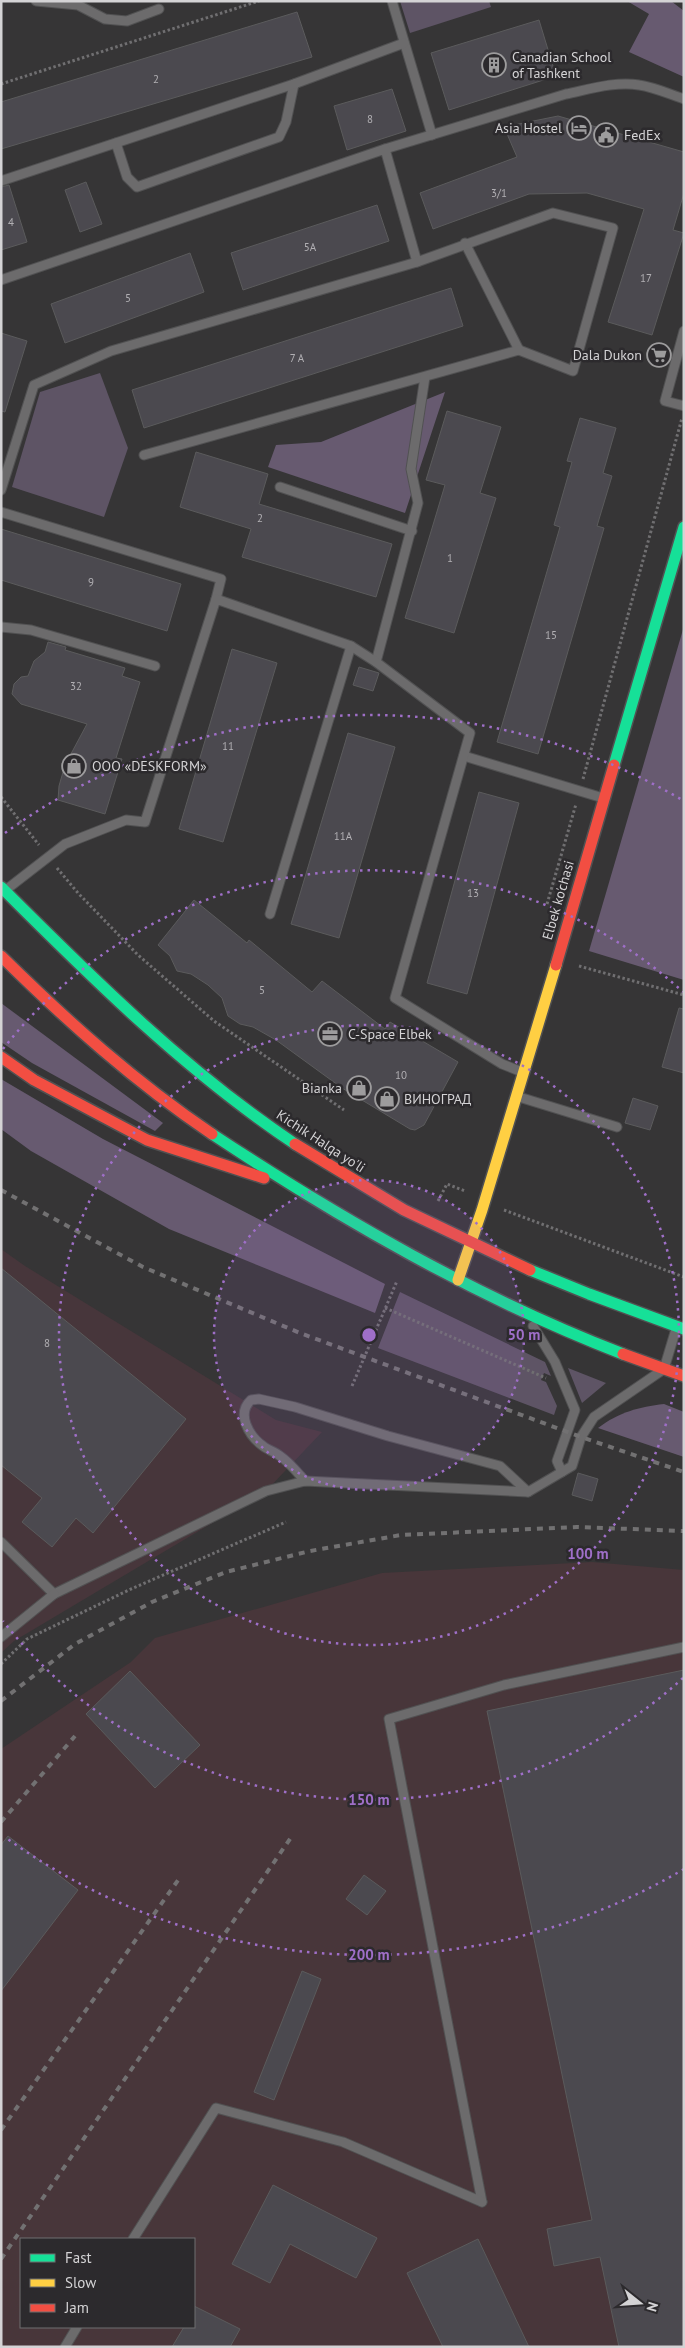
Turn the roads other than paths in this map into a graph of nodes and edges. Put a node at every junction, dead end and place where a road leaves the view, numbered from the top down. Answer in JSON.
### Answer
{"nodes":[{"id":1,"x":36,"y":1,"type":"edge"},
{"id":2,"x":392,"y":1,"type":"edge"},
{"id":3,"x":159,"y":9,"type":"dead end"},
{"id":4,"x":404,"y":43,"type":"junction"},
{"id":5,"x":294,"y":84,"type":"junction"},
{"id":6,"x":684,"y":99,"type":"edge"},
{"id":7,"x":432,"y":135,"type":"junction"},
{"id":8,"x":116,"y":143,"type":"junction"},
{"id":9,"x":385,"y":150,"type":"junction"},
{"id":10,"x":1,"y":181,"type":"edge"},
{"id":11,"x":466,"y":243,"type":"junction"},
{"id":12,"x":417,"y":262,"type":"junction"},
{"id":13,"x":1,"y":280,"type":"edge"},
{"id":14,"x":684,"y":331,"type":"edge"},
{"id":15,"x":519,"y":350,"type":"junction"},
{"id":16,"x":424,"y":377,"type":"junction"},
{"id":17,"x":684,"y":406,"type":"edge"},
{"id":18,"x":144,"y":455,"type":"dead end"},
{"id":19,"x":280,"y":487,"type":"dead end"},
{"id":20,"x":1,"y":490,"type":"edge"},
{"id":21,"x":1,"y":512,"type":"edge"},
{"id":22,"x":684,"y":527,"type":"edge"},
{"id":23,"x":412,"y":530,"type":"junction"},
{"id":24,"x":216,"y":599,"type":"junction"},
{"id":25,"x":1,"y":628,"type":"edge"},
{"id":26,"x":351,"y":646,"type":"junction"},
{"id":27,"x":376,"y":662,"type":"junction"},
{"id":28,"x":155,"y":666,"type":"dead end"},
{"id":29,"x":464,"y":756,"type":"junction"},
{"id":30,"x":603,"y":798,"type":"junction"},
{"id":31,"x":3,"y":889,"type":"edge"},
{"id":32,"x":270,"y":914,"type":"dead end"},
{"id":33,"x":1,"y":956,"type":"edge"},
{"id":34,"x":1,"y":1057,"type":"edge"},
{"id":35,"x":524,"y":1072,"type":"junction"},
{"id":36,"x":516,"y":1096,"type":"junction"},
{"id":37,"x":616,"y":1127,"type":"dead end"},
{"id":38,"x":302,"y":1190,"type":"junction"},
{"id":39,"x":471,"y":1244,"type":"junction"},
{"id":40,"x":458,"y":1280,"type":"junction"},
{"id":41,"x":527,"y":1315,"type":"junction"},
{"id":42,"x":680,"y":1328,"type":"edge"},
{"id":43,"x":664,"y":1369,"type":"junction"},
{"id":44,"x":684,"y":1376,"type":"edge"},
{"id":45,"x":562,"y":1472,"type":"junction"},
{"id":46,"x":305,"y":1480,"type":"junction"},
{"id":47,"x":528,"y":1492,"type":"junction"},
{"id":48,"x":1,"y":1542,"type":"edge"},
{"id":49,"x":54,"y":1594,"type":"junction"},
{"id":50,"x":1,"y":1637,"type":"edge"},
{"id":51,"x":684,"y":1646,"type":"edge"},
{"id":52,"x":134,"y":2238,"type":"edge"},
{"id":53,"x":77,"y":2328,"type":"edge"},
{"id":54,"x":65,"y":2347,"type":"edge"}],
"edges":[{"from":1,"to":3,"type":"lane"},
{"from":2,"to":4,"type":"lane"},
{"from":4,"to":5,"type":"lane"},
{"from":4,"to":7,"type":"lane"},
{"from":5,"to":8,"type":"lane"},
{"from":5,"to":8,"type":"lane"},
{"from":6,"to":7,"type":"lane"},
{"from":7,"to":9,"type":"lane"},
{"from":8,"to":10,"type":"lane"},
{"from":9,"to":12,"type":"lane"},
{"from":9,"to":13,"type":"lane"},
{"from":11,"to":12,"type":"lane"},
{"from":11,"to":15,"type":"lane"},
{"from":11,"to":15,"type":"lane"},
{"from":12,"to":20,"type":"lane"},
{"from":14,"to":17,"type":"lane"},
{"from":15,"to":16,"type":"lane"},
{"from":16,"to":18,"type":"lane"},
{"from":16,"to":23,"type":"lane"},
{"from":19,"to":23,"type":"lane"},
{"from":21,"to":24,"type":"lane"},
{"from":22,"to":30,"type":"main road","name":"Elbek ko'chasi"},
{"from":23,"to":27,"type":"lane"},
{"from":24,"to":26,"type":"lane"},
{"from":24,"to":31,"type":"lane"},
{"from":25,"to":28,"type":"lane"},
{"from":26,"to":27,"type":"lane"},
{"from":26,"to":32,"type":"lane"},
{"from":27,"to":29,"type":"lane"},
{"from":29,"to":30,"type":"lane"},
{"from":29,"to":35,"type":"lane"},
{"from":30,"to":35,"type":"main road","name":"Elbek ko'chasi"},
{"from":31,"to":39,"type":"main road","name":"Kichik Halqa yo'li"},
{"from":33,"to":38,"type":"main road"},
{"from":34,"to":38,"type":"main road"},
{"from":35,"to":36,"type":"main road","name":"Elbek ko'chasi"},
{"from":36,"to":37,"type":"lane"},
{"from":36,"to":39,"type":"main road","name":"Elbek ko'chasi"},
{"from":38,"to":40,"type":"main road"},
{"from":39,"to":40,"type":"main road","name":"Elbek ko'chasi"},
{"from":39,"to":42,"type":"main road","name":"Kichik Halqa yo'li"},
{"from":40,"to":41,"type":"main road"},
{"from":41,"to":43,"type":"main road"},
{"from":41,"to":45,"type":"lane"},
{"from":42,"to":43,"type":"lane"},
{"from":43,"to":44,"type":"main road"},
{"from":43,"to":45,"type":"lane"},
{"from":45,"to":47,"type":"lane"},
{"from":46,"to":47,"type":"lane"},
{"from":46,"to":47,"type":"lane"},
{"from":46,"to":49,"type":"lane"},
{"from":48,"to":49,"type":"lane"},
{"from":49,"to":50,"type":"lane"},
{"from":51,"to":52,"type":"lane"},
{"from":53,"to":54,"type":"lane"}]}
